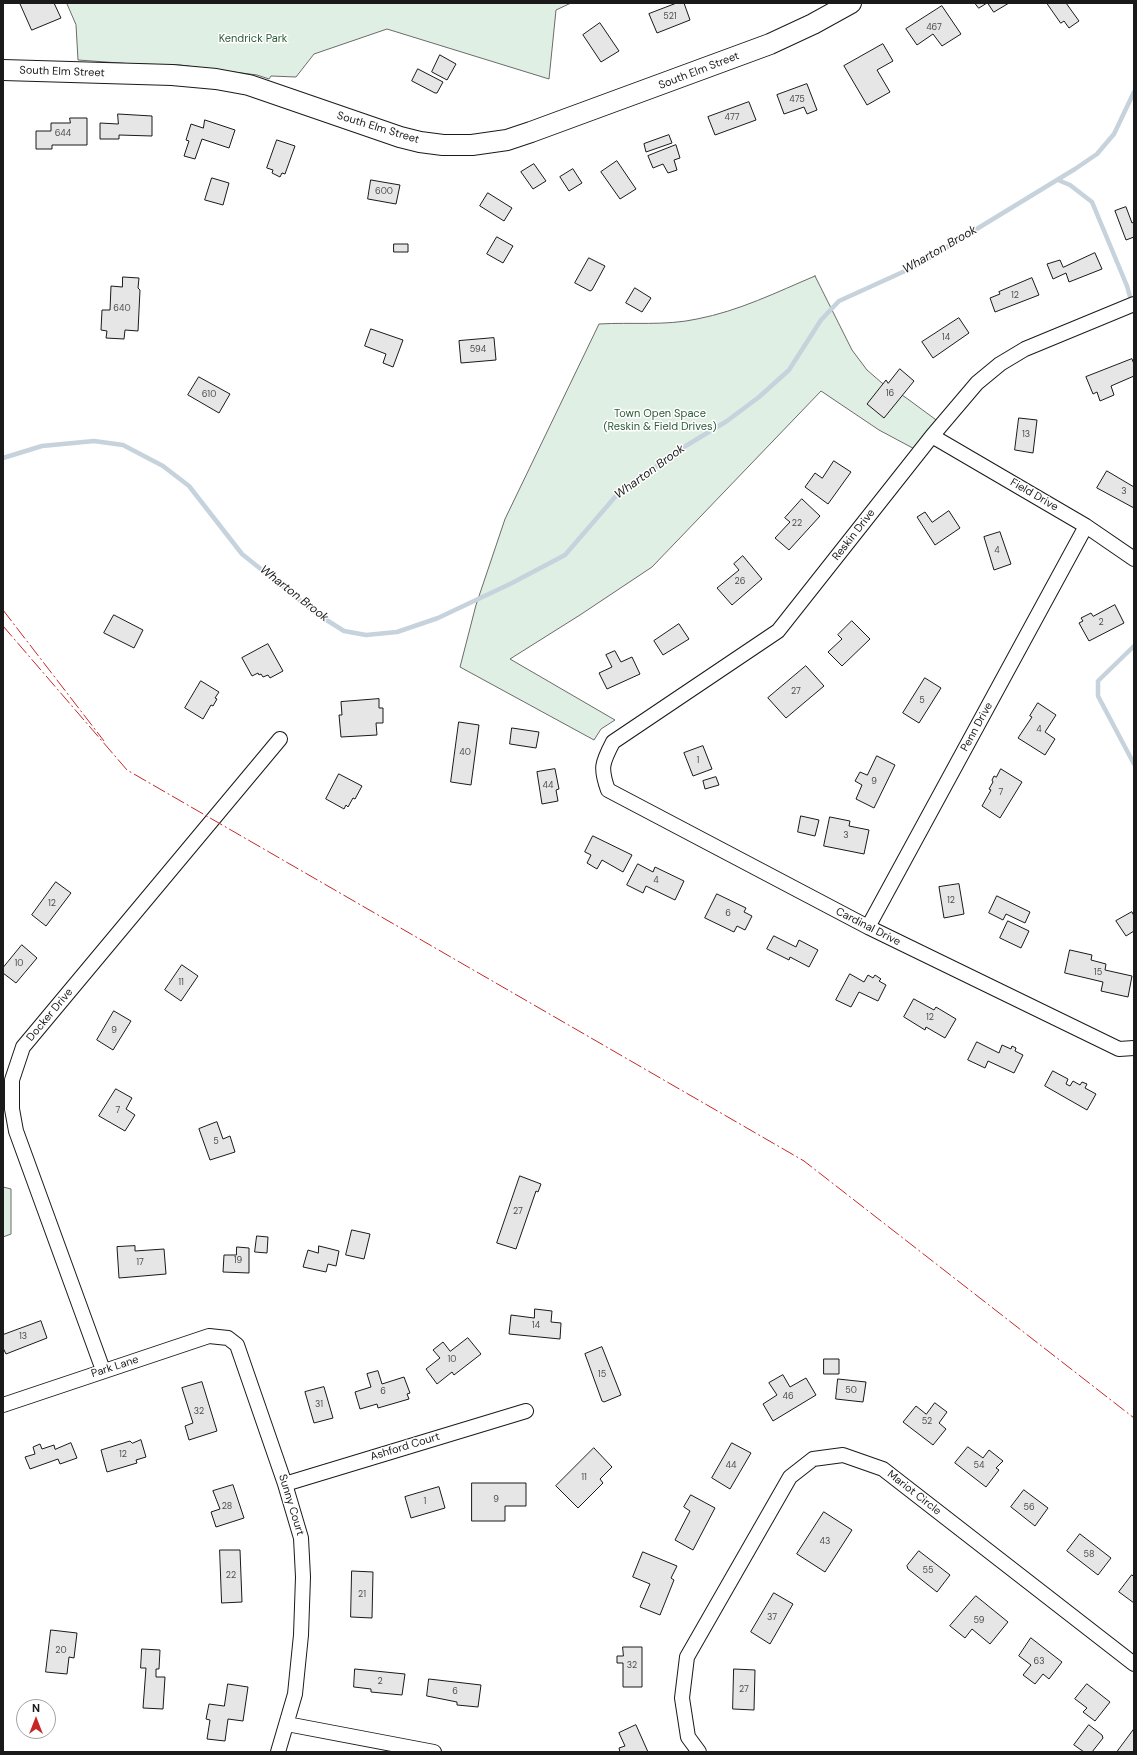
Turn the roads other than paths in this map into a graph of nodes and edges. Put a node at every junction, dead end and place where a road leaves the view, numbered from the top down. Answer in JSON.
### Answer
{"nodes":[{"id":1,"x":851,"y":3,"type":"edge"},
{"id":2,"x":3,"y":70,"type":"edge"},
{"id":3,"x":1130,"y":306,"type":"edge"},
{"id":4,"x":932,"y":436,"type":"junction"},
{"id":5,"x":1086,"y":526,"type":"junction"},
{"id":6,"x":1134,"y":559,"type":"edge"},
{"id":7,"x":280,"y":739,"type":"dead end"},
{"id":8,"x":608,"y":790,"type":"joint"},
{"id":9,"x":868,"y":927,"type":"junction"},
{"id":10,"x":1134,"y":1048,"type":"edge"},
{"id":11,"x":228,"y":1338,"type":"joint"},
{"id":12,"x":103,"y":1370,"type":"junction"},
{"id":13,"x":3,"y":1405,"type":"edge"},
{"id":14,"x":526,"y":1411,"type":"dead end"},
{"id":15,"x":285,"y":1484,"type":"junction"},
{"id":16,"x":1134,"y":1664,"type":"edge"},
{"id":17,"x":287,"y":1724,"type":"junction"},
{"id":18,"x":278,"y":1752,"type":"edge"},
{"id":19,"x":434,"y":1752,"type":"edge"},
{"id":20,"x":699,"y":1752,"type":"edge"}],
"edges":[{"from":1,"to":2,"type":"main road","name":"South Elm Street"},
{"from":3,"to":4,"type":"street","name":"Reskin Drive"},
{"from":4,"to":5,"type":"street","name":"Field Drive"},
{"from":4,"to":8,"type":"street","name":"Reskin Drive"},
{"from":5,"to":6,"type":"street","name":"Field Drive"},
{"from":5,"to":9,"type":"street","name":"Penn Drive"},
{"from":7,"to":12,"type":"street","name":"Docker Drive"},
{"from":8,"to":9,"type":"street","name":"Cardinal Drive"},
{"from":9,"to":10,"type":"street","name":"Cardinal Drive"},
{"from":11,"to":12,"type":"street","name":"Park Lane"},
{"from":11,"to":15,"type":"street","name":"Sunny Court"},
{"from":12,"to":13,"type":"street","name":"Park Lane"},
{"from":14,"to":15,"type":"street","name":"Ashford Court"},
{"from":15,"to":17,"type":"street","name":"Sunny Court"},
{"from":16,"to":20,"type":"street","name":"Mariot Circle"},
{"from":17,"to":18,"type":"street","name":"Sunny Court"},
{"from":17,"to":19,"type":"street"}]}
